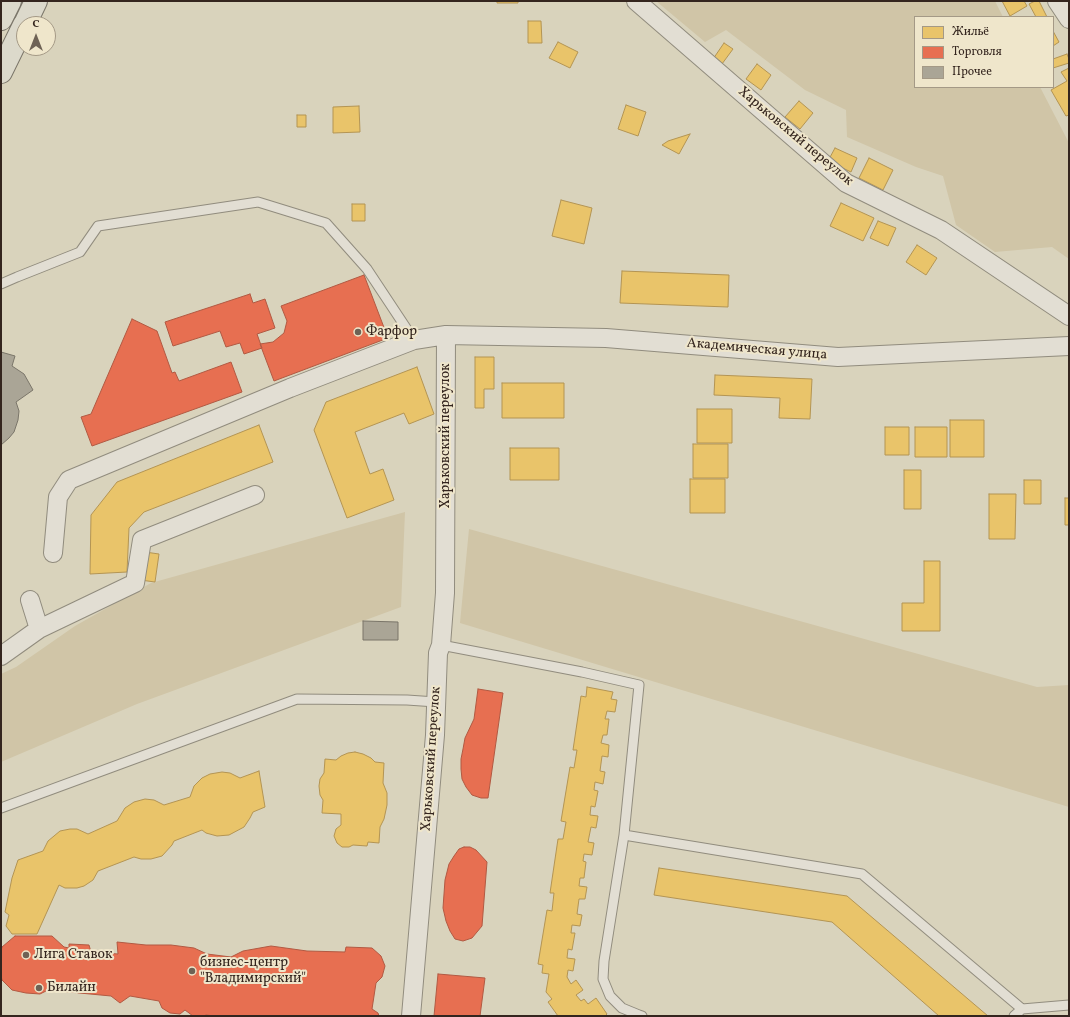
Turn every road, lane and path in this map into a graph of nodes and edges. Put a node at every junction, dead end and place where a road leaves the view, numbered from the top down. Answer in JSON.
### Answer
{"nodes":[{"id":1,"x":10,"y":1,"type":"edge"},
{"id":2,"x":36,"y":1,"type":"edge"},
{"id":3,"x":636,"y":1,"type":"edge"},
{"id":4,"x":1058,"y":1,"type":"edge"},
{"id":5,"x":28,"y":16,"type":"edge"},
{"id":6,"x":1,"y":19,"type":"edge"},
{"id":7,"x":1069,"y":19,"type":"edge"},
{"id":8,"x":16,"y":41,"type":"edge"},
{"id":9,"x":1,"y":72,"type":"edge"},
{"id":10,"x":1,"y":284,"type":"edge"},
{"id":11,"x":1069,"y":316,"type":"edge"},
{"id":12,"x":446,"y":335,"type":"junction"},
{"id":13,"x":414,"y":340,"type":"junction"},
{"id":14,"x":1069,"y":346,"type":"edge"},
{"id":15,"x":255,"y":495,"type":"dead end"},
{"id":16,"x":53,"y":553,"type":"dead end"},
{"id":17,"x":30,"y":600,"type":"dead end"},
{"id":18,"x":39,"y":629,"type":"junction"},
{"id":19,"x":442,"y":645,"type":"junction"},
{"id":20,"x":1,"y":656,"type":"edge"},
{"id":21,"x":436,"y":702,"type":"junction"},
{"id":22,"x":1,"y":808,"type":"edge"},
{"id":23,"x":624,"y":835,"type":"junction"},
{"id":24,"x":1069,"y":1005,"type":"edge"},
{"id":25,"x":1022,"y":1009,"type":"junction"},
{"id":26,"x":411,"y":1016,"type":"edge"},
{"id":27,"x":642,"y":1016,"type":"edge"},
{"id":28,"x":1014,"y":1016,"type":"edge"}],
"edges":[{"from":1,"to":6,"type":"main road"},
{"from":2,"to":5,"type":"main road"},
{"from":3,"to":11,"type":"street","name":"Харьковский переулок"},
{"from":4,"to":7,"type":"street"},
{"from":8,"to":9,"type":"main road"},
{"from":10,"to":13,"type":"lane"},
{"from":12,"to":13,"type":"street"},
{"from":12,"to":14,"type":"street","name":"Академическая улица"},
{"from":12,"to":19,"type":"street","name":"Харьковский переулок"},
{"from":13,"to":16,"type":"street"},
{"from":15,"to":18,"type":"street"},
{"from":17,"to":18,"type":"street"},
{"from":18,"to":20,"type":"street"},
{"from":19,"to":21,"type":"street","name":"Харьковский переулок"},
{"from":19,"to":23,"type":"lane"},
{"from":21,"to":22,"type":"lane"},
{"from":21,"to":26,"type":"street","name":"Харьковский переулок"},
{"from":23,"to":25,"type":"lane"},
{"from":23,"to":27,"type":"lane"},
{"from":24,"to":25,"type":"lane"},
{"from":25,"to":28,"type":"lane"}]}
